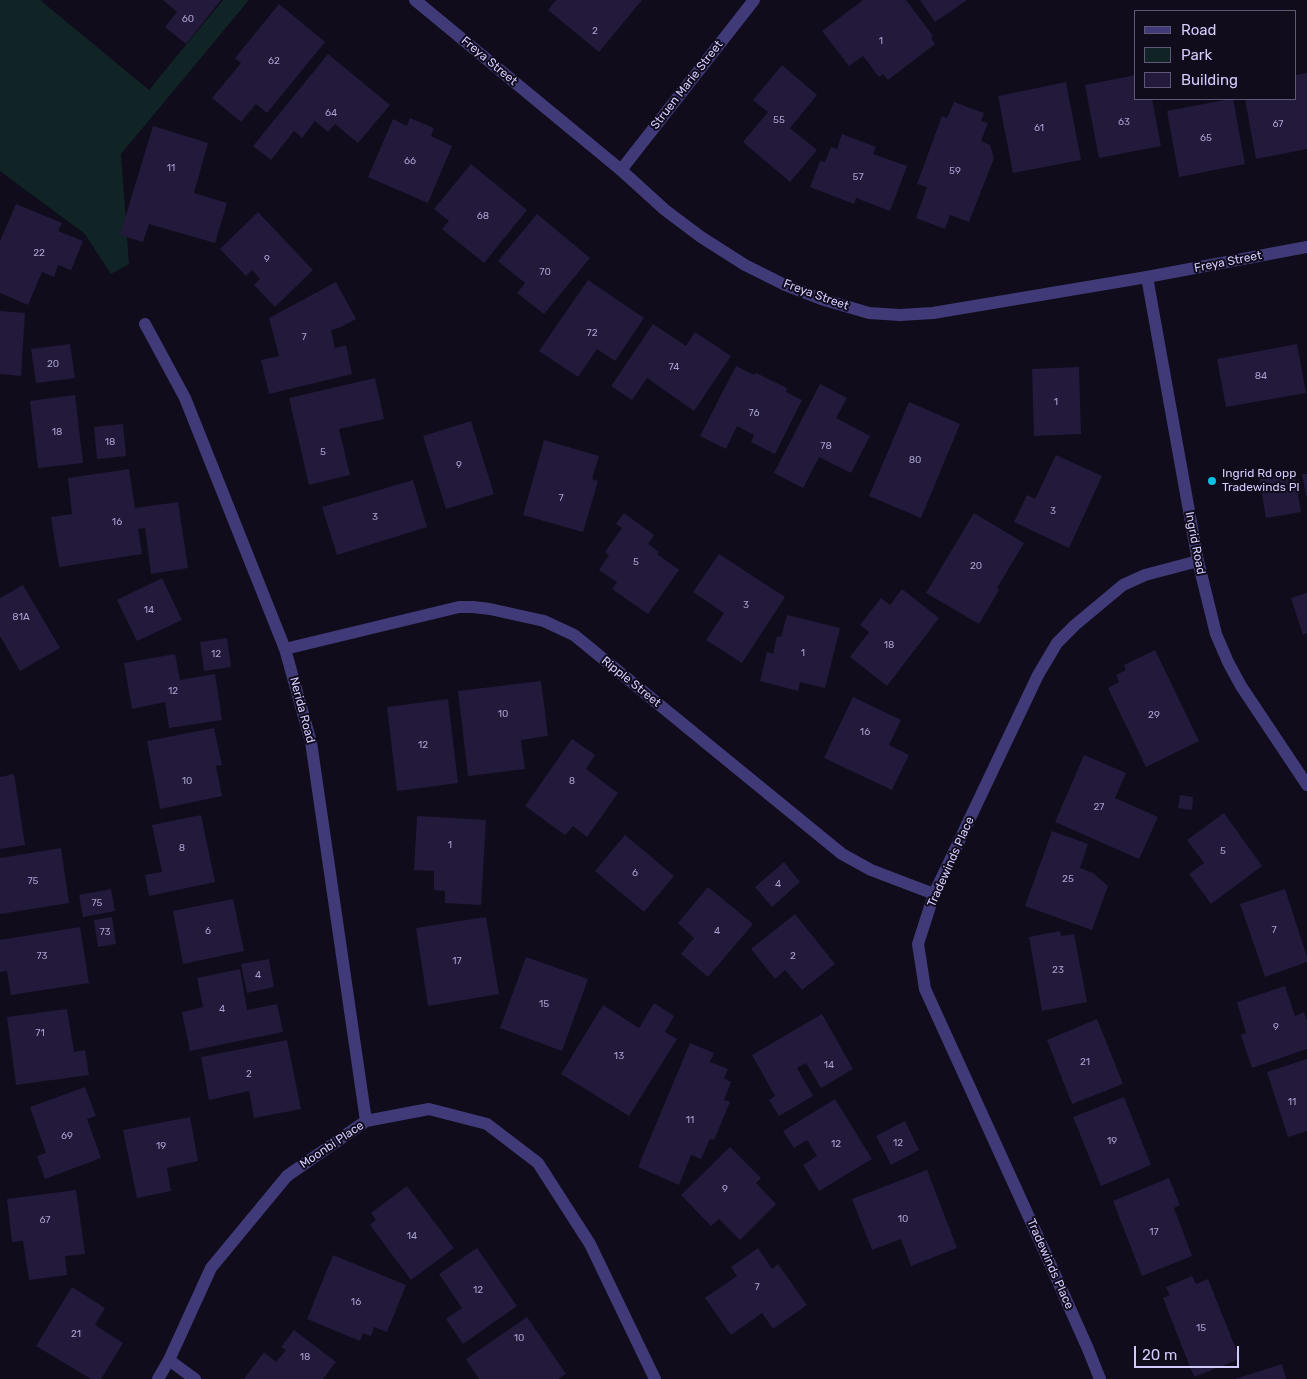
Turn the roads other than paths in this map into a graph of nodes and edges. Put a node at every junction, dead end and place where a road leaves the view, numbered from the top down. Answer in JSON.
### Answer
{"nodes":[{"id":1,"x":416,"y":0,"type":"edge"},
{"id":2,"x":754,"y":0,"type":"edge"},
{"id":3,"x":621,"y":170,"type":"junction"},
{"id":4,"x":1307,"y":247,"type":"edge"},
{"id":5,"x":1147,"y":277,"type":"junction"},
{"id":6,"x":145,"y":324,"type":"dead end"},
{"id":7,"x":1198,"y":561,"type":"junction"},
{"id":8,"x":285,"y":649,"type":"junction"},
{"id":9,"x":1307,"y":785,"type":"edge"},
{"id":10,"x":934,"y":894,"type":"junction"},
{"id":11,"x":366,"y":1121,"type":"junction"},
{"id":12,"x":169,"y":1360,"type":"junction"},
{"id":13,"x":158,"y":1379,"type":"edge"},
{"id":14,"x":195,"y":1379,"type":"edge"},
{"id":15,"x":655,"y":1379,"type":"edge"},
{"id":16,"x":1100,"y":1379,"type":"edge"}],
"edges":[{"from":1,"to":3,"type":"street","name":"Freya Street"},
{"from":2,"to":3,"type":"street","name":"Struen Marie Street"},
{"from":3,"to":5,"type":"street","name":"Freya Street"},
{"from":4,"to":5,"type":"street","name":"Freya Street"},
{"from":5,"to":7,"type":"street","name":"Ingrid Road"},
{"from":6,"to":8,"type":"street","name":"Nerida Road"},
{"from":7,"to":9,"type":"street","name":"Ingrid Road"},
{"from":7,"to":10,"type":"street","name":"Tradewinds Place"},
{"from":8,"to":10,"type":"street","name":"Ripple Street"},
{"from":8,"to":11,"type":"street","name":"Nerida Road"},
{"from":10,"to":16,"type":"street","name":"Tradewinds Place"},
{"from":11,"to":12,"type":"street","name":"Moonbi Place"},
{"from":11,"to":15,"type":"street","name":"Moonbi Place"},
{"from":12,"to":13,"type":"street","name":"Moonbi Place"},
{"from":12,"to":14,"type":"street"}]}
